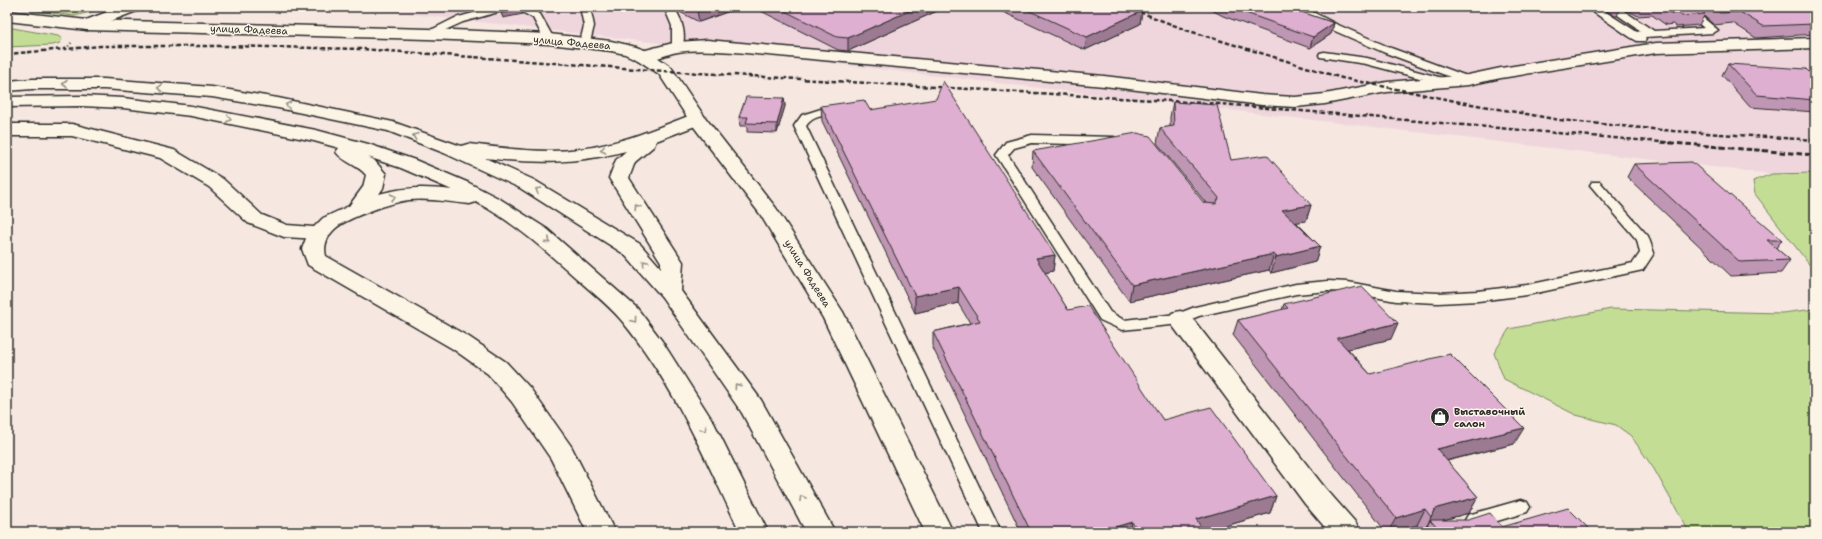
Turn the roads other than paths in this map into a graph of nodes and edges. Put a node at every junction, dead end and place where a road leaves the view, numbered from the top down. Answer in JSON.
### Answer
{"nodes":[{"id":1,"x":134,"y":7,"type":"edge"},
{"id":2,"x":585,"y":7,"type":"edge"},
{"id":3,"x":669,"y":7,"type":"edge"},
{"id":4,"x":1296,"y":7,"type":"edge"},
{"id":5,"x":1591,"y":7,"type":"edge"},
{"id":6,"x":1611,"y":7,"type":"edge"},
{"id":7,"x":1684,"y":7,"type":"edge"},
{"id":8,"x":499,"y":9,"type":"edge"},
{"id":9,"x":527,"y":12,"type":"dead end"},
{"id":10,"x":7,"y":16,"type":"edge"},
{"id":11,"x":87,"y":25,"type":"junction"},
{"id":12,"x":428,"y":34,"type":"junction"},
{"id":13,"x":1634,"y":36,"type":"junction"},
{"id":14,"x":549,"y":39,"type":"junction"},
{"id":15,"x":1654,"y":41,"type":"junction"},
{"id":16,"x":585,"y":42,"type":"junction"},
{"id":17,"x":1815,"y":43,"type":"edge"},
{"id":18,"x":677,"y":47,"type":"junction"},
{"id":19,"x":1324,"y":54,"type":"dead end"},
{"id":20,"x":644,"y":56,"type":"junction"},
{"id":21,"x":1468,"y":80,"type":"junction"},
{"id":22,"x":1446,"y":82,"type":"junction"},
{"id":23,"x":7,"y":86,"type":"edge"},
{"id":24,"x":7,"y":102,"type":"edge"},
{"id":25,"x":852,"y":112,"type":"edge"},
{"id":26,"x":696,"y":119,"type":"junction"},
{"id":27,"x":7,"y":130,"type":"edge"},
{"id":28,"x":316,"y":136,"type":"junction"},
{"id":29,"x":654,"y":137,"type":"junction"},
{"id":30,"x":1124,"y":141,"type":"edge"},
{"id":31,"x":451,"y":149,"type":"junction"},
{"id":32,"x":1596,"y":185,"type":"dead end"},
{"id":33,"x":493,"y":203,"type":"junction"},
{"id":34,"x":356,"y":210,"type":"junction"},
{"id":35,"x":320,"y":234,"type":"junction"},
{"id":36,"x":670,"y":292,"type":"junction"},
{"id":37,"x":1180,"y":319,"type":"junction"},
{"id":38,"x":1522,"y":507,"type":"dead end"},
{"id":39,"x":1455,"y":526,"type":"edge"},
{"id":40,"x":601,"y":532,"type":"edge"},
{"id":41,"x":754,"y":532,"type":"edge"},
{"id":42,"x":821,"y":532,"type":"edge"},
{"id":43,"x":939,"y":532,"type":"edge"},
{"id":44,"x":992,"y":532,"type":"edge"},
{"id":45,"x":1346,"y":532,"type":"edge"}],
"edges":[{"from":1,"to":11,"type":"main road"},
{"from":2,"to":16,"type":"lane"},
{"from":3,"to":18,"type":"lane"},
{"from":4,"to":21,"type":"lane"},
{"from":5,"to":13,"type":"lane"},
{"from":6,"to":15,"type":"lane"},
{"from":7,"to":15,"type":"lane"},
{"from":8,"to":12,"type":"lane"},
{"from":9,"to":14,"type":"lane"},
{"from":10,"to":11,"type":"main road","name":"улица Фадеева"},
{"from":11,"to":12,"type":"main road","name":"улица Фадеева"},
{"from":12,"to":14,"type":"main road","name":"улица Фадеева"},
{"from":13,"to":15,"type":"lane"},
{"from":13,"to":15,"type":"lane"},
{"from":14,"to":16,"type":"main road","name":"улица Фадеева"},
{"from":15,"to":17,"type":"main road"},
{"from":15,"to":21,"type":"main road"},
{"from":16,"to":20,"type":"main road","name":"улица Фадеева"},
{"from":18,"to":20,"type":"main road"},
{"from":18,"to":22,"type":"main road"},
{"from":19,"to":22,"type":"lane"},
{"from":20,"to":26,"type":"main road","name":"улица Фадеева"},
{"from":21,"to":22,"type":"main road"},
{"from":31,"to":23,"type":"main road","one_way":true},
{"from":24,"to":28,"type":"main road","one_way":true},
{"from":25,"to":44,"type":"lane"},
{"from":26,"to":29,"type":"main road"},
{"from":26,"to":43,"type":"main road","name":"улица Фадеева"},
{"from":27,"to":35,"type":"main road"},
{"from":28,"to":33,"type":"main road"},
{"from":28,"to":34,"type":"main road"},
{"from":29,"to":31,"type":"main road","one_way":true},
{"from":36,"to":29,"type":"main road","one_way":true},
{"from":30,"to":37,"type":"lane"},
{"from":36,"to":31,"type":"main road","one_way":true},
{"from":32,"to":37,"type":"lane"},
{"from":34,"to":33,"type":"main road","one_way":true},
{"from":33,"to":41,"type":"main road","one_way":true},
{"from":34,"to":35,"type":"main road"},
{"from":35,"to":40,"type":"main road"},
{"from":42,"to":36,"type":"main road","one_way":true},
{"from":37,"to":45,"type":"main road"},
{"from":38,"to":39,"type":"lane"}]}
